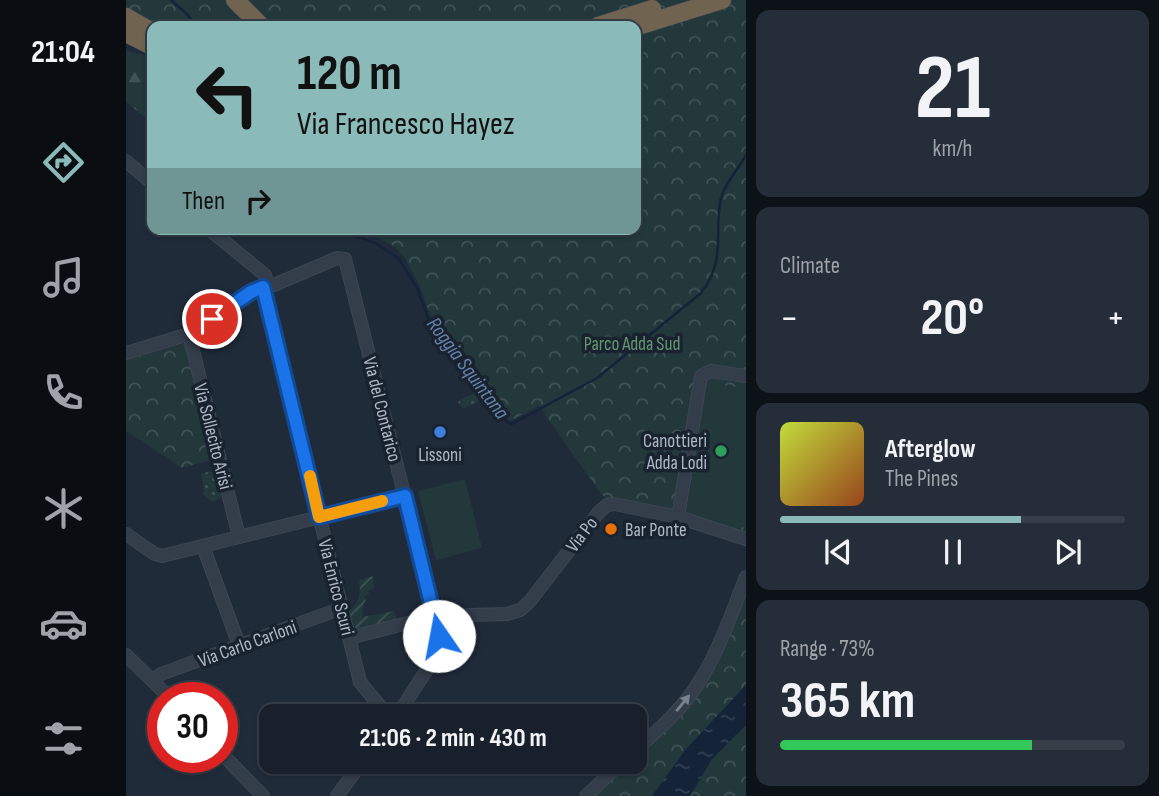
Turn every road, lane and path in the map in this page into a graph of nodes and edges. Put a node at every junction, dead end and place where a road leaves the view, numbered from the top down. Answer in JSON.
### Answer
{"nodes":[{"id":1,"x":235,"y":0,"type":"edge"},
{"id":2,"x":682,"y":0,"type":"edge"},
{"id":3,"x":722,"y":0,"type":"edge"},
{"id":4,"x":126,"y":17,"type":"edge"},
{"id":5,"x":256,"y":21,"type":"edge"},
{"id":6,"x":614,"y":21,"type":"edge"},
{"id":7,"x":641,"y":25,"type":"edge"},
{"id":8,"x":147,"y":29,"type":"edge"},
{"id":9,"x":126,"y":33,"type":"edge"},
{"id":10,"x":147,"y":44,"type":"edge"},
{"id":11,"x":126,"y":161,"type":"edge"},
{"id":12,"x":147,"y":179,"type":"edge"},
{"id":13,"x":216,"y":235,"type":"edge"},
{"id":14,"x":265,"y":287,"type":"junction"},
{"id":15,"x":189,"y":334,"type":"junction"},
{"id":16,"x":126,"y":353,"type":"edge"},
{"id":17,"x":746,"y":376,"type":"edge"},
{"id":18,"x":405,"y":496,"type":"junction"},
{"id":19,"x":319,"y":517,"type":"junction"},
{"id":20,"x":678,"y":517,"type":"junction"},
{"id":21,"x":126,"y":534,"type":"edge"},
{"id":22,"x":239,"y":537,"type":"junction"},
{"id":23,"x":746,"y":539,"type":"edge"},
{"id":24,"x":203,"y":546,"type":"junction"},
{"id":25,"x":746,"y":577,"type":"edge"},
{"id":26,"x":342,"y":608,"type":"junction"},
{"id":27,"x":435,"y":616,"type":"junction"},
{"id":28,"x":349,"y":638,"type":"junction"},
{"id":29,"x":240,"y":645,"type":"junction"},
{"id":30,"x":126,"y":655,"type":"edge"},
{"id":31,"x":153,"y":680,"type":"joint"},
{"id":32,"x":378,"y":704,"type":"edge"},
{"id":33,"x":404,"y":704,"type":"edge"},
{"id":34,"x":647,"y":740,"type":"edge"},
{"id":35,"x":238,"y":773,"type":"edge"},
{"id":36,"x":353,"y":774,"type":"edge"},
{"id":37,"x":610,"y":774,"type":"edge"},
{"id":38,"x":252,"y":790,"type":"edge"},
{"id":39,"x":263,"y":796,"type":"edge"},
{"id":40,"x":337,"y":796,"type":"edge"},
{"id":41,"x":586,"y":796,"type":"edge"}],
"edges":[{"from":1,"to":5,"type":"highway"},
{"from":2,"to":6,"type":"highway"},
{"from":3,"to":7,"type":"highway"},
{"from":4,"to":8,"type":"highway"},
{"from":9,"to":10,"type":"highway"},
{"from":11,"to":12,"type":"street"},
{"from":13,"to":14,"type":"street"},
{"from":14,"to":15,"type":"street"},
{"from":14,"to":18,"type":"street","name":"Via del Contarico"},
{"from":14,"to":19,"type":"street","name":"Via Enrico Scuri"},
{"from":15,"to":16,"type":"street"},
{"from":15,"to":22,"type":"street","name":"Via Sollecito Arisi"},
{"from":17,"to":20,"type":"street"},
{"from":18,"to":19,"type":"street"},
{"from":18,"to":27,"type":"street","name":"Via del Contarico"},
{"from":19,"to":22,"type":"street"},
{"from":19,"to":26,"type":"street","name":"Via Enrico Scuri"},
{"from":20,"to":23,"type":"street","name":"Via Po"},
{"from":20,"to":27,"type":"street","name":"Via Po"},
{"from":21,"to":24,"type":"street"},
{"from":22,"to":24,"type":"street"},
{"from":24,"to":29,"type":"street"},
{"from":34,"to":25,"type":"street","one_way":true},
{"from":26,"to":28,"type":"street","name":"Via Enrico Scuri"},
{"from":26,"to":29,"type":"street","name":"Via Carlo Carloni"},
{"from":27,"to":28,"type":"street"},
{"from":27,"to":33,"type":"street","name":"Via del Contarico"},
{"from":28,"to":32,"type":"street","name":"Via Enrico Scuri"},
{"from":29,"to":31,"type":"street","name":"Via Carlo Carloni"},
{"from":30,"to":31,"type":"street"},
{"from":35,"to":38,"type":"street"},
{"from":36,"to":40,"type":"street"},
{"from":37,"to":41,"type":"street"},
{"from":38,"to":39,"type":"street"}]}
